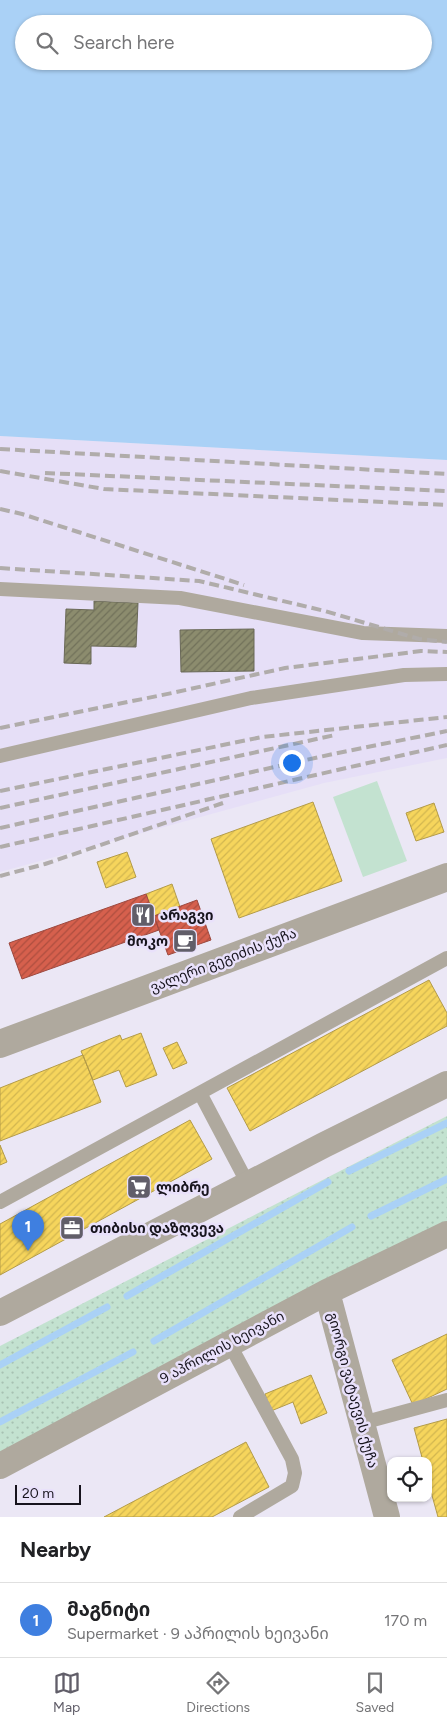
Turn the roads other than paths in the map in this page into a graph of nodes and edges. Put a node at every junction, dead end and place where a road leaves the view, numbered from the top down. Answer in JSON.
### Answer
{"nodes":[{"id":1,"x":0,"y":590,"type":"edge"},
{"id":2,"x":447,"y":636,"type":"edge"},
{"id":3,"x":447,"y":674,"type":"edge"},
{"id":4,"x":0,"y":756,"type":"edge"},
{"id":5,"x":447,"y":877,"type":"edge"},
{"id":6,"x":446,"y":961,"type":"edge"},
{"id":7,"x":0,"y":1044,"type":"edge"},
{"id":8,"x":447,"y":1084,"type":"edge"},
{"id":9,"x":200,"y":1093,"type":"junction"},
{"id":10,"x":248,"y":1184,"type":"junction"},
{"id":11,"x":0,"y":1202,"type":"edge"},
{"id":12,"x":447,"y":1234,"type":"edge"},
{"id":13,"x":327,"y":1292,"type":"junction"},
{"id":14,"x":0,"y":1313,"type":"edge"},
{"id":15,"x":229,"y":1343,"type":"junction"},
{"id":16,"x":447,"y":1400,"type":"edge"},
{"id":17,"x":362,"y":1423,"type":"junction"},
{"id":18,"x":0,"y":1466,"type":"edge"},
{"id":19,"x":240,"y":1517,"type":"edge"},
{"id":20,"x":387,"y":1517,"type":"edge"}],
"edges":[{"from":1,"to":2,"type":"lane"},
{"from":3,"to":4,"type":"lane"},
{"from":5,"to":7,"type":"street","name":"ვალერი გეგიძის ქუჩა"},
{"from":6,"to":9,"type":"lane"},
{"from":8,"to":10,"type":"street"},
{"from":9,"to":10,"type":"lane"},
{"from":9,"to":11,"type":"lane"},
{"from":10,"to":14,"type":"street"},
{"from":12,"to":13,"type":"street","name":"9 აპრილის ხეივანი"},
{"from":13,"to":15,"type":"street","name":"9 აპრილის ხეივანი"},
{"from":13,"to":17,"type":"street","name":"გიორგი ვატაევის ქუჩა"},
{"from":15,"to":18,"type":"street","name":"9 აპრილის ხეივანი"},
{"from":15,"to":19,"type":"lane"},
{"from":16,"to":17,"type":"lane"},
{"from":17,"to":20,"type":"street","name":"გიორგი ვატაევის ქუჩა"}]}
